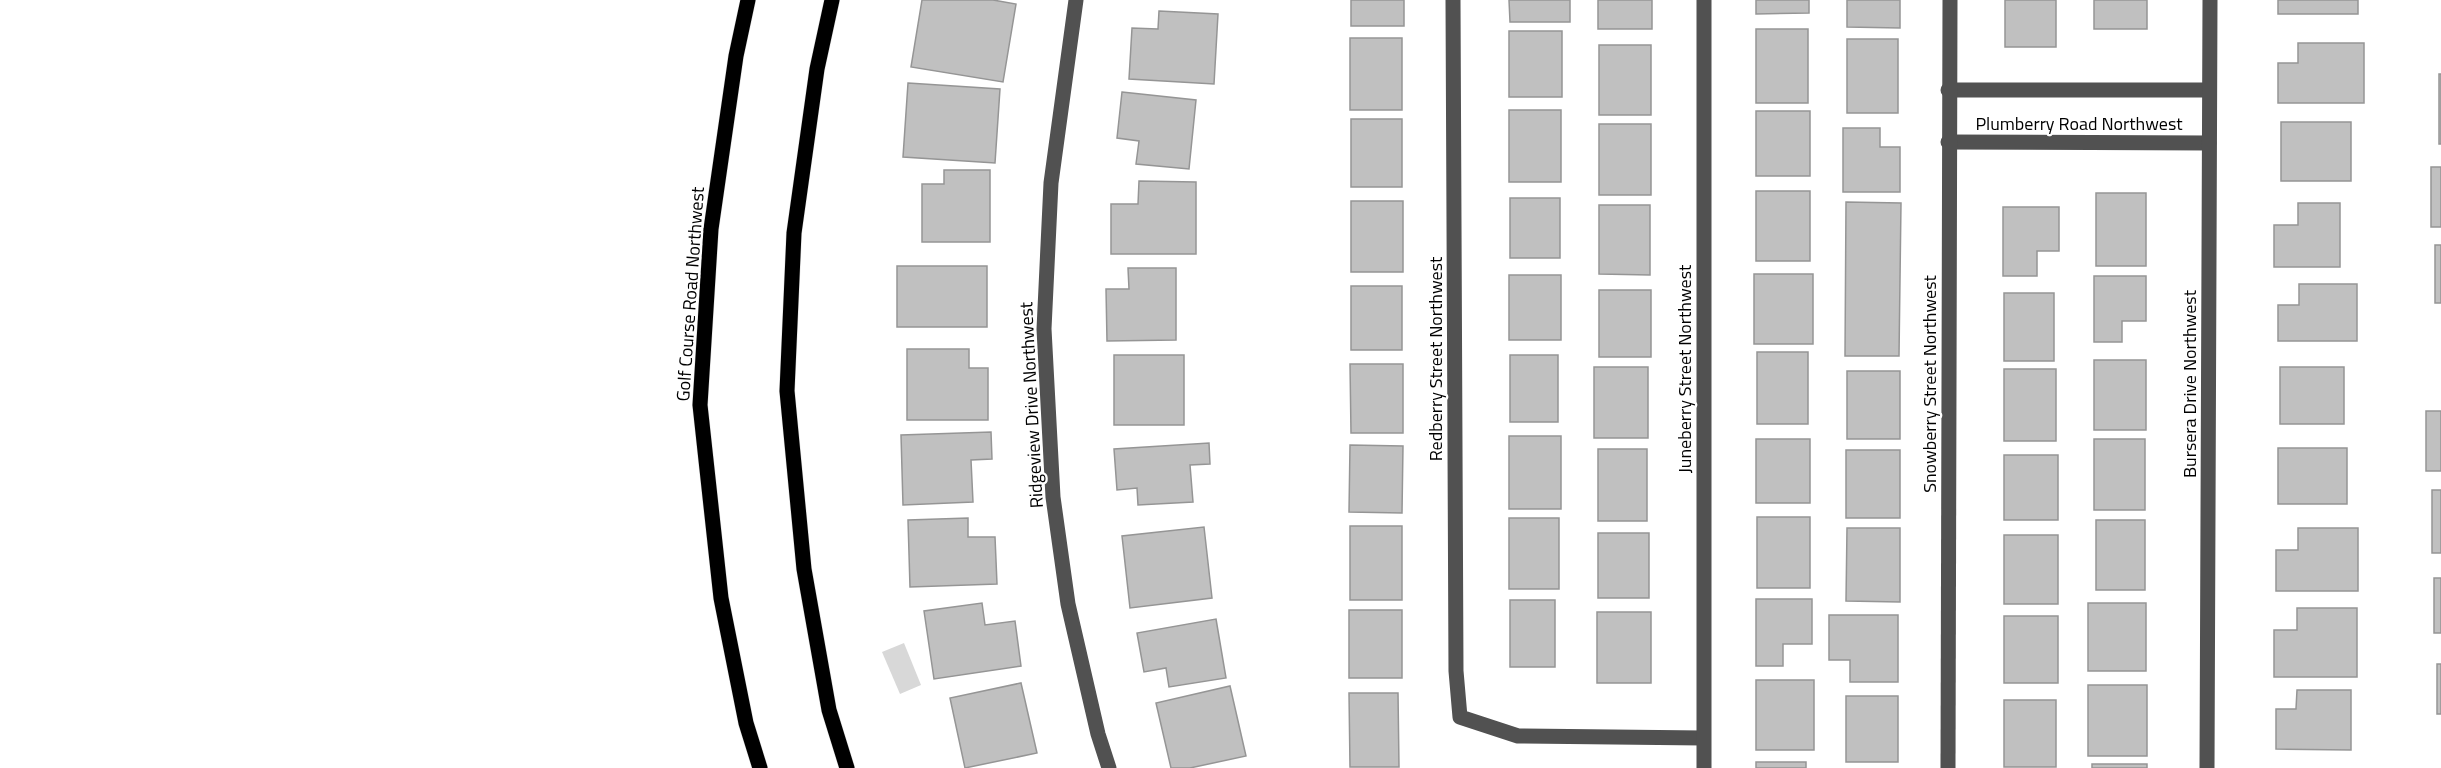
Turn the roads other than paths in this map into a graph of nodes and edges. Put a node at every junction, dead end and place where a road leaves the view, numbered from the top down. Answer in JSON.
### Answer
{"nodes":[{"id":1,"x":748,"y":0,"type":"edge"},
{"id":2,"x":832,"y":0,"type":"edge"},
{"id":3,"x":1076,"y":0,"type":"edge"},
{"id":4,"x":1453,"y":0,"type":"edge"},
{"id":5,"x":1704,"y":0,"type":"edge"},
{"id":6,"x":1950,"y":0,"type":"edge"},
{"id":7,"x":2211,"y":0,"type":"edge"},
{"id":8,"x":1948,"y":90,"type":"junction"},
{"id":9,"x":2209,"y":90,"type":"junction"},
{"id":10,"x":1948,"y":142,"type":"junction"},
{"id":11,"x":2209,"y":143,"type":"junction"},
{"id":12,"x":1703,"y":738,"type":"junction"},
{"id":13,"x":760,"y":768,"type":"edge"},
{"id":14,"x":847,"y":768,"type":"edge"},
{"id":15,"x":1109,"y":768,"type":"edge"},
{"id":16,"x":1704,"y":768,"type":"edge"},
{"id":17,"x":1948,"y":768,"type":"edge"},
{"id":18,"x":2207,"y":768,"type":"edge"}],
"edges":[{"from":1,"to":13,"type":"main road","name":"Golf Course Road Northwest"},
{"from":2,"to":14,"type":"main road"},
{"from":3,"to":15,"type":"street","name":"Ridgeview Drive Northwest"},
{"from":4,"to":12,"type":"street","name":"Redberry Street Northwest"},
{"from":5,"to":12,"type":"street","name":"Juneberry Street Northwest"},
{"from":6,"to":8,"type":"street","name":"Snowberry Street Northwest"},
{"from":7,"to":9,"type":"street","name":"Bursera Drive Northwest"},
{"from":8,"to":9,"type":"street","name":"Plumberry Road Northwest"},
{"from":8,"to":10,"type":"street","name":"Snowberry Street Northwest"},
{"from":9,"to":11,"type":"street","name":"Bursera Drive Northwest"},
{"from":10,"to":11,"type":"street","name":"Plumberry Road Northwest"},
{"from":10,"to":17,"type":"street","name":"Snowberry Street Northwest"},
{"from":11,"to":18,"type":"street","name":"Bursera Drive Northwest"},
{"from":12,"to":16,"type":"street","name":"Juneberry Street Northwest"}]}
